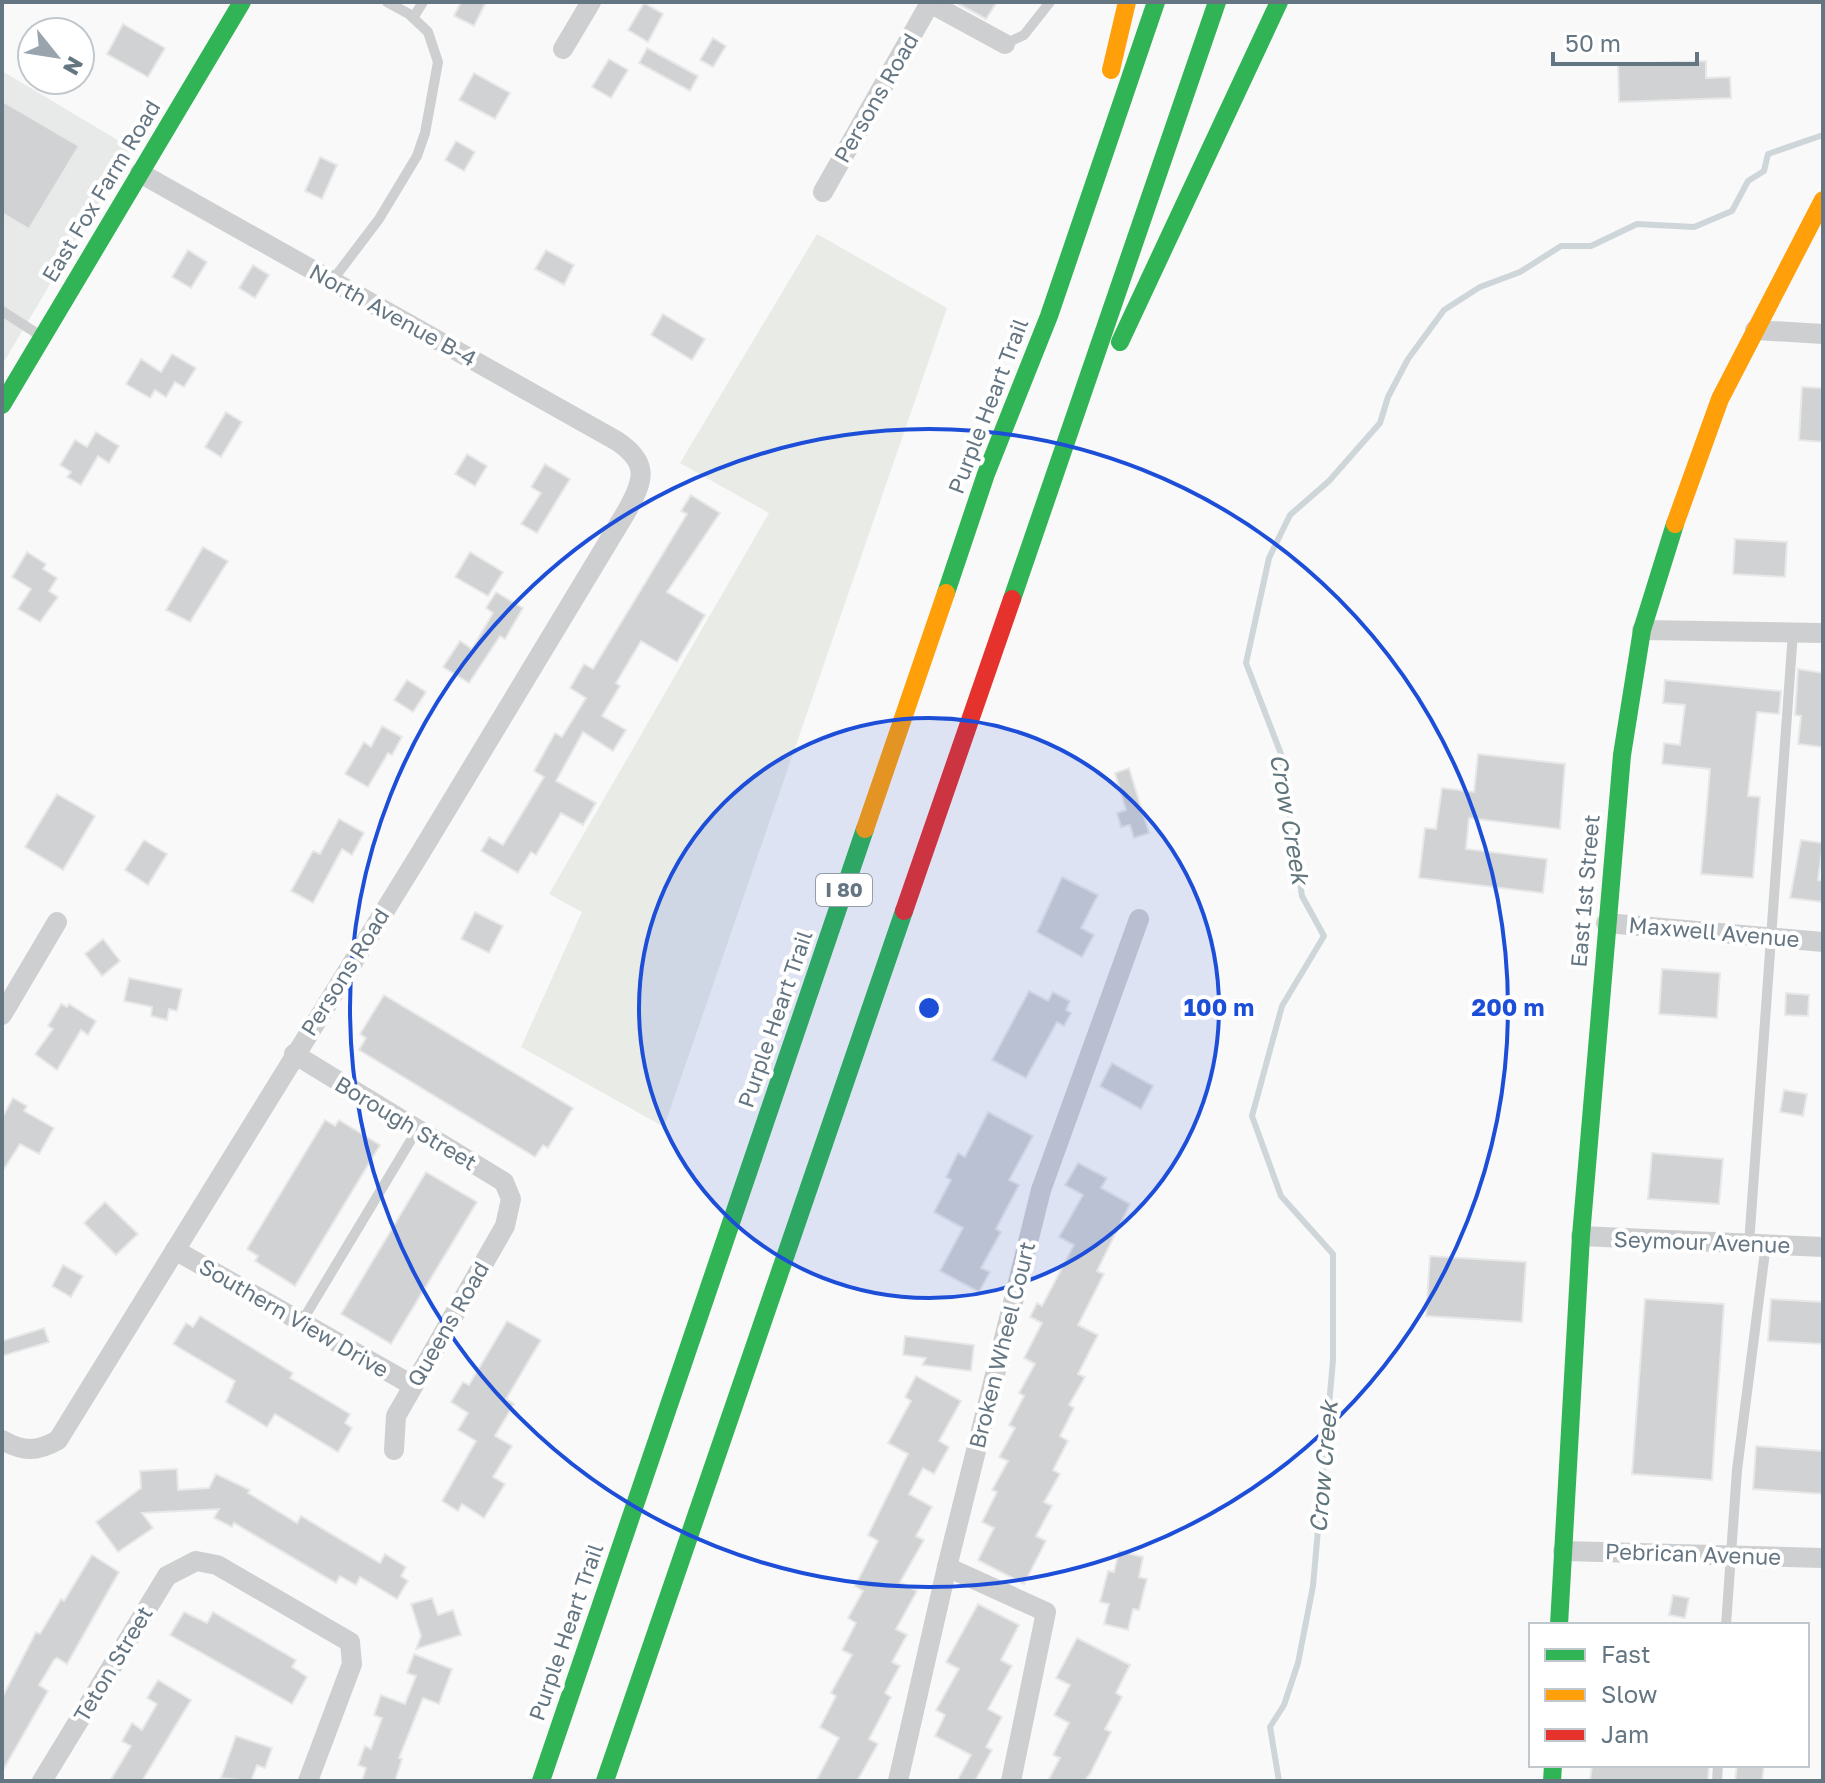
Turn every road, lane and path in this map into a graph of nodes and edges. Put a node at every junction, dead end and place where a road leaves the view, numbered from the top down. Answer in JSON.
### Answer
{"nodes":[{"id":1,"x":242,"y":2,"type":"edge"},
{"id":2,"x":387,"y":2,"type":"edge"},
{"id":3,"x":423,"y":2,"type":"edge"},
{"id":4,"x":591,"y":2,"type":"edge"},
{"id":5,"x":1050,"y":2,"type":"edge"},
{"id":6,"x":1127,"y":2,"type":"edge"},
{"id":7,"x":1156,"y":2,"type":"edge"},
{"id":8,"x":1217,"y":2,"type":"edge"},
{"id":9,"x":1279,"y":2,"type":"edge"},
{"id":10,"x":929,"y":3,"type":"edge"},
{"id":11,"x":413,"y":18,"type":"junction"},
{"id":12,"x":1005,"y":44,"type":"joint"},
{"id":13,"x":563,"y":49,"type":"dead end"},
{"id":14,"x":140,"y":173,"type":"junction"},
{"id":15,"x":823,"y":192,"type":"dead end"},
{"id":16,"x":1823,"y":200,"type":"edge"},
{"id":17,"x":332,"y":281,"type":"junction"},
{"id":18,"x":2,"y":311,"type":"edge"},
{"id":19,"x":1049,"y":316,"type":"junction"},
{"id":20,"x":1755,"y":330,"type":"junction"},
{"id":21,"x":1823,"y":334,"type":"edge"},
{"id":22,"x":43,"y":337,"type":"junction"},
{"id":23,"x":2,"y":405,"type":"edge"},
{"id":24,"x":640,"y":463,"type":"joint"},
{"id":25,"x":1006,"y":621,"type":"junction"},
{"id":26,"x":1642,"y":630,"type":"junction"},
{"id":27,"x":1793,"y":632,"type":"junction"},
{"id":28,"x":1823,"y":633,"type":"edge"},
{"id":29,"x":1139,"y":919,"type":"dead end"},
{"id":30,"x":57,"y":922,"type":"dead end"},
{"id":31,"x":1606,"y":923,"type":"junction"},
{"id":32,"x":1771,"y":937,"type":"junction"},
{"id":33,"x":1823,"y":942,"type":"edge"},
{"id":34,"x":2,"y":1015,"type":"edge"},
{"id":35,"x":294,"y":1054,"type":"junction"},
{"id":36,"x":417,"y":1130,"type":"junction"},
{"id":37,"x":511,"y":1199,"type":"joint"},
{"id":38,"x":1581,"y":1236,"type":"junction"},
{"id":39,"x":1757,"y":1244,"type":"junction"},
{"id":40,"x":1823,"y":1247,"type":"edge"},
{"id":41,"x":175,"y":1250,"type":"junction"},
{"id":42,"x":301,"y":1323,"type":"junction"},
{"id":43,"x":412,"y":1385,"type":"junction"},
{"id":44,"x":11,"y":1445,"type":"edge"},
{"id":45,"x":394,"y":1450,"type":"dead end"},
{"id":46,"x":1563,"y":1551,"type":"junction"},
{"id":47,"x":1730,"y":1555,"type":"junction"},
{"id":48,"x":1823,"y":1558,"type":"edge"},
{"id":49,"x":947,"y":1567,"type":"junction"},
{"id":50,"x":1559,"y":1623,"type":"edge"},
{"id":51,"x":1726,"y":1623,"type":"edge"},
{"id":52,"x":42,"y":1781,"type":"edge"},
{"id":53,"x":308,"y":1781,"type":"edge"},
{"id":54,"x":541,"y":1781,"type":"edge"},
{"id":55,"x":605,"y":1781,"type":"edge"},
{"id":56,"x":898,"y":1781,"type":"edge"},
{"id":57,"x":1011,"y":1781,"type":"edge"}],
"edges":[{"from":1,"to":14,"type":"main road","name":"East Fox Farm Road"},
{"from":2,"to":11,"type":"lane"},
{"from":3,"to":11,"type":"lane"},
{"from":4,"to":13,"type":"street"},
{"from":5,"to":12,"type":"lane"},
{"from":6,"to":19,"type":"main road"},
{"from":7,"to":19,"type":"main road","name":"Purple Heart Trail","number":"I 80"},
{"from":8,"to":25,"type":"main road"},
{"from":9,"to":25,"type":"main road"},
{"from":10,"to":12,"type":"street"},
{"from":10,"to":15,"type":"street","name":"Persons Road"},
{"from":11,"to":17,"type":"lane"},
{"from":14,"to":17,"type":"street","name":"North Avenue B-4"},
{"from":14,"to":22,"type":"main road","name":"East Fox Farm Road"},
{"from":16,"to":20,"type":"main road","name":"East 1st Street"},
{"from":17,"to":24,"type":"street","name":"North Avenue B-4"},
{"from":18,"to":22,"type":"lane"},
{"from":19,"to":54,"type":"main road","name":"Purple Heart Trail","number":"I 80"},
{"from":20,"to":21,"type":"street"},
{"from":20,"to":26,"type":"main road","name":"East 1st Street"},
{"from":22,"to":23,"type":"main road","name":"East Fox Farm Road"},
{"from":24,"to":35,"type":"street","name":"Persons Road"},
{"from":25,"to":55,"type":"main road"},
{"from":26,"to":27,"type":"street"},
{"from":26,"to":31,"type":"main road","name":"East 1st Street"},
{"from":27,"to":28,"type":"street"},
{"from":27,"to":32,"type":"lane"},
{"from":29,"to":49,"type":"street","name":"Broken Wheel Court"},
{"from":30,"to":34,"type":"street"},
{"from":31,"to":32,"type":"street","name":"Maxwell Avenue"},
{"from":31,"to":38,"type":"main road","name":"East 1st Street"},
{"from":32,"to":33,"type":"street","name":"Maxwell Avenue"},
{"from":32,"to":39,"type":"lane"},
{"from":35,"to":36,"type":"street","name":"Borough Street"},
{"from":35,"to":41,"type":"street","name":"Persons Road"},
{"from":36,"to":37,"type":"street","name":"Borough Street"},
{"from":36,"to":42,"type":"lane"},
{"from":37,"to":43,"type":"street","name":"Queens Road"},
{"from":38,"to":39,"type":"street","name":"Seymour Avenue"},
{"from":38,"to":46,"type":"main road","name":"East 1st Street"},
{"from":39,"to":40,"type":"street","name":"Seymour Avenue"},
{"from":39,"to":47,"type":"lane"},
{"from":41,"to":42,"type":"street","name":"Southern View Drive"},
{"from":41,"to":44,"type":"street","name":"Persons Road"},
{"from":42,"to":43,"type":"street","name":"Southern View Drive"},
{"from":43,"to":45,"type":"street","name":"Queens Road"},
{"from":46,"to":47,"type":"street","name":"Pebrican Avenue"},
{"from":46,"to":50,"type":"main road","name":"East 1st Street"},
{"from":47,"to":48,"type":"street","name":"Pebrican Avenue"},
{"from":47,"to":51,"type":"lane"},
{"from":49,"to":56,"type":"street","name":"Broken Wheel Court"},
{"from":49,"to":57,"type":"street"},
{"from":52,"to":53,"type":"street","name":"Teton Street"}]}
